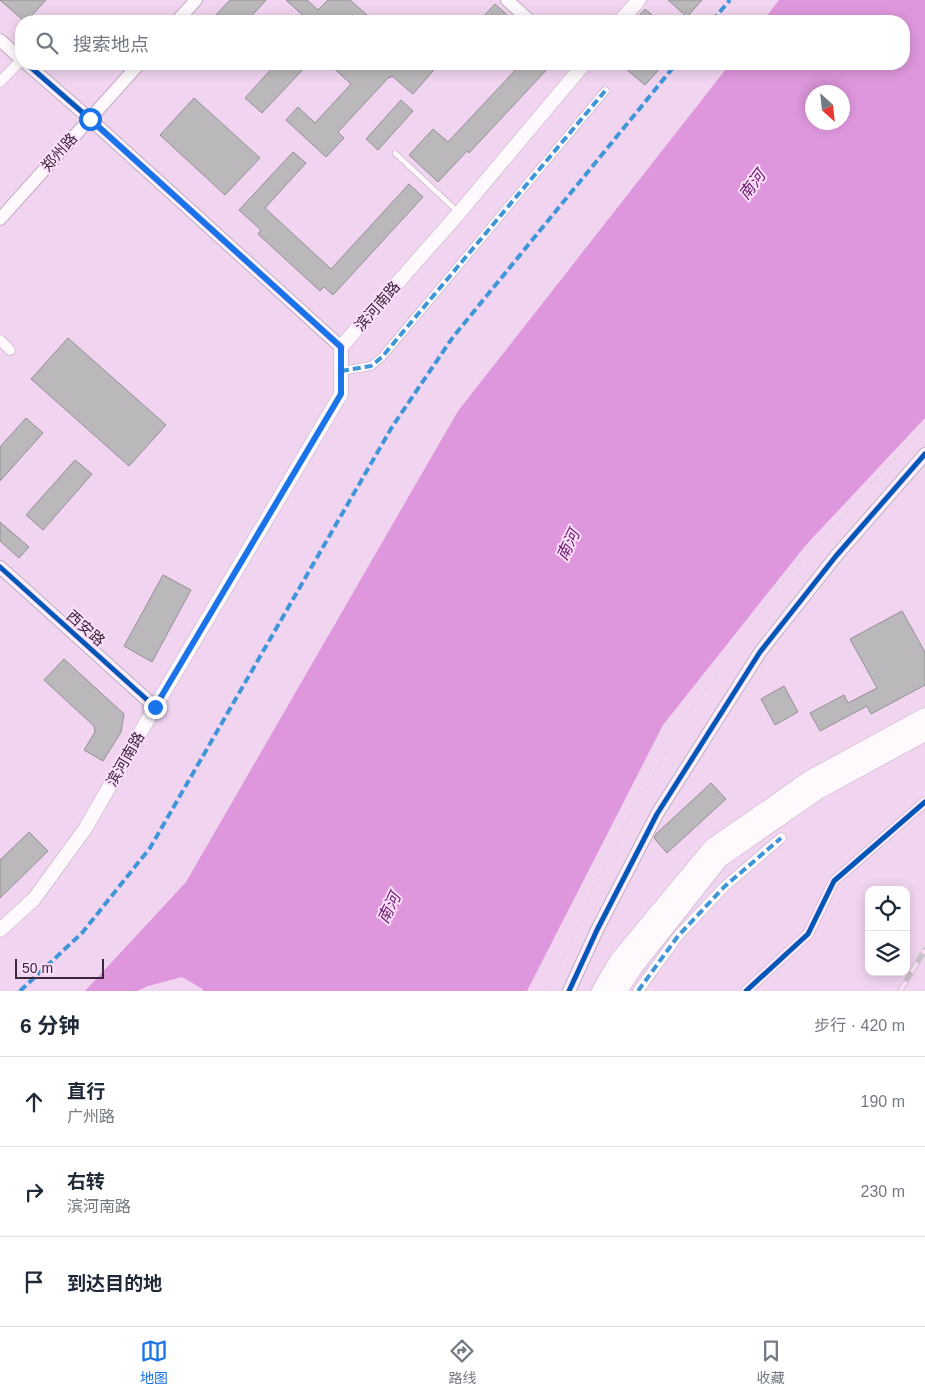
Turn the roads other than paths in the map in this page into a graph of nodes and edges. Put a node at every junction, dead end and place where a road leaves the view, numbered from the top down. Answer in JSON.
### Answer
{"nodes":[{"id":1,"x":196,"y":0,"type":"edge"},
{"id":2,"x":507,"y":0,"type":"edge"},
{"id":3,"x":639,"y":0,"type":"edge"},
{"id":4,"x":182,"y":15,"type":"edge"},
{"id":5,"x":523,"y":15,"type":"edge"},
{"id":6,"x":625,"y":15,"type":"edge"},
{"id":7,"x":0,"y":40,"type":"edge"},
{"id":8,"x":15,"y":54,"type":"edge"},
{"id":9,"x":15,"y":66,"type":"edge"},
{"id":10,"x":34,"y":70,"type":"edge"},
{"id":11,"x":134,"y":70,"type":"edge"},
{"id":12,"x":576,"y":70,"type":"edge"},
{"id":13,"x":0,"y":82,"type":"edge"},
{"id":14,"x":605,"y":91,"type":"dead end"},
{"id":15,"x":90,"y":119,"type":"junction"},
{"id":16,"x":395,"y":153,"type":"dead end"},
{"id":17,"x":458,"y":213,"type":"junction"},
{"id":18,"x":0,"y":219,"type":"edge"},
{"id":19,"x":0,"y":340,"type":"edge"},
{"id":20,"x":341,"y":347,"type":"junction"},
{"id":21,"x":10,"y":350,"type":"dead end"},
{"id":22,"x":341,"y":371,"type":"junction"},
{"id":23,"x":925,"y":454,"type":"edge"},
{"id":24,"x":0,"y":567,"type":"edge"},
{"id":25,"x":155,"y":707,"type":"junction"},
{"id":26,"x":925,"y":717,"type":"edge"},
{"id":27,"x":925,"y":732,"type":"edge"},
{"id":28,"x":925,"y":802,"type":"edge"},
{"id":29,"x":781,"y":838,"type":"dead end"},
{"id":30,"x":0,"y":930,"type":"edge"},
{"id":31,"x":569,"y":991,"type":"edge"},
{"id":32,"x":601,"y":991,"type":"edge"},
{"id":33,"x":618,"y":991,"type":"edge"},
{"id":34,"x":638,"y":991,"type":"edge"},
{"id":35,"x":746,"y":991,"type":"edge"}],
"edges":[{"from":1,"to":4,"type":"street"},
{"from":2,"to":5,"type":"street"},
{"from":3,"to":6,"type":"main road"},
{"from":7,"to":8,"type":"street"},
{"from":9,"to":13,"type":"street"},
{"from":10,"to":15,"type":"street"},
{"from":11,"to":15,"type":"street","name":"郑州路"},
{"from":12,"to":17,"type":"main road","name":"滨河南路"},
{"from":14,"to":22,"type":"street"},
{"from":15,"to":18,"type":"street","name":"郑州路"},
{"from":15,"to":20,"type":"street"},
{"from":16,"to":17,"type":"lane"},
{"from":17,"to":20,"type":"main road","name":"滨河南路"},
{"from":19,"to":21,"type":"street"},
{"from":20,"to":22,"type":"main road","name":"滨河南路"},
{"from":22,"to":25,"type":"main road","name":"滨河南路"},
{"from":23,"to":31,"type":"street"},
{"from":24,"to":25,"type":"street","name":"西安路"},
{"from":25,"to":30,"type":"main road","name":"滨河南路"},
{"from":26,"to":32,"type":"highway"},
{"from":27,"to":33,"type":"highway"},
{"from":28,"to":35,"type":"street"},
{"from":29,"to":34,"type":"street"}]}
